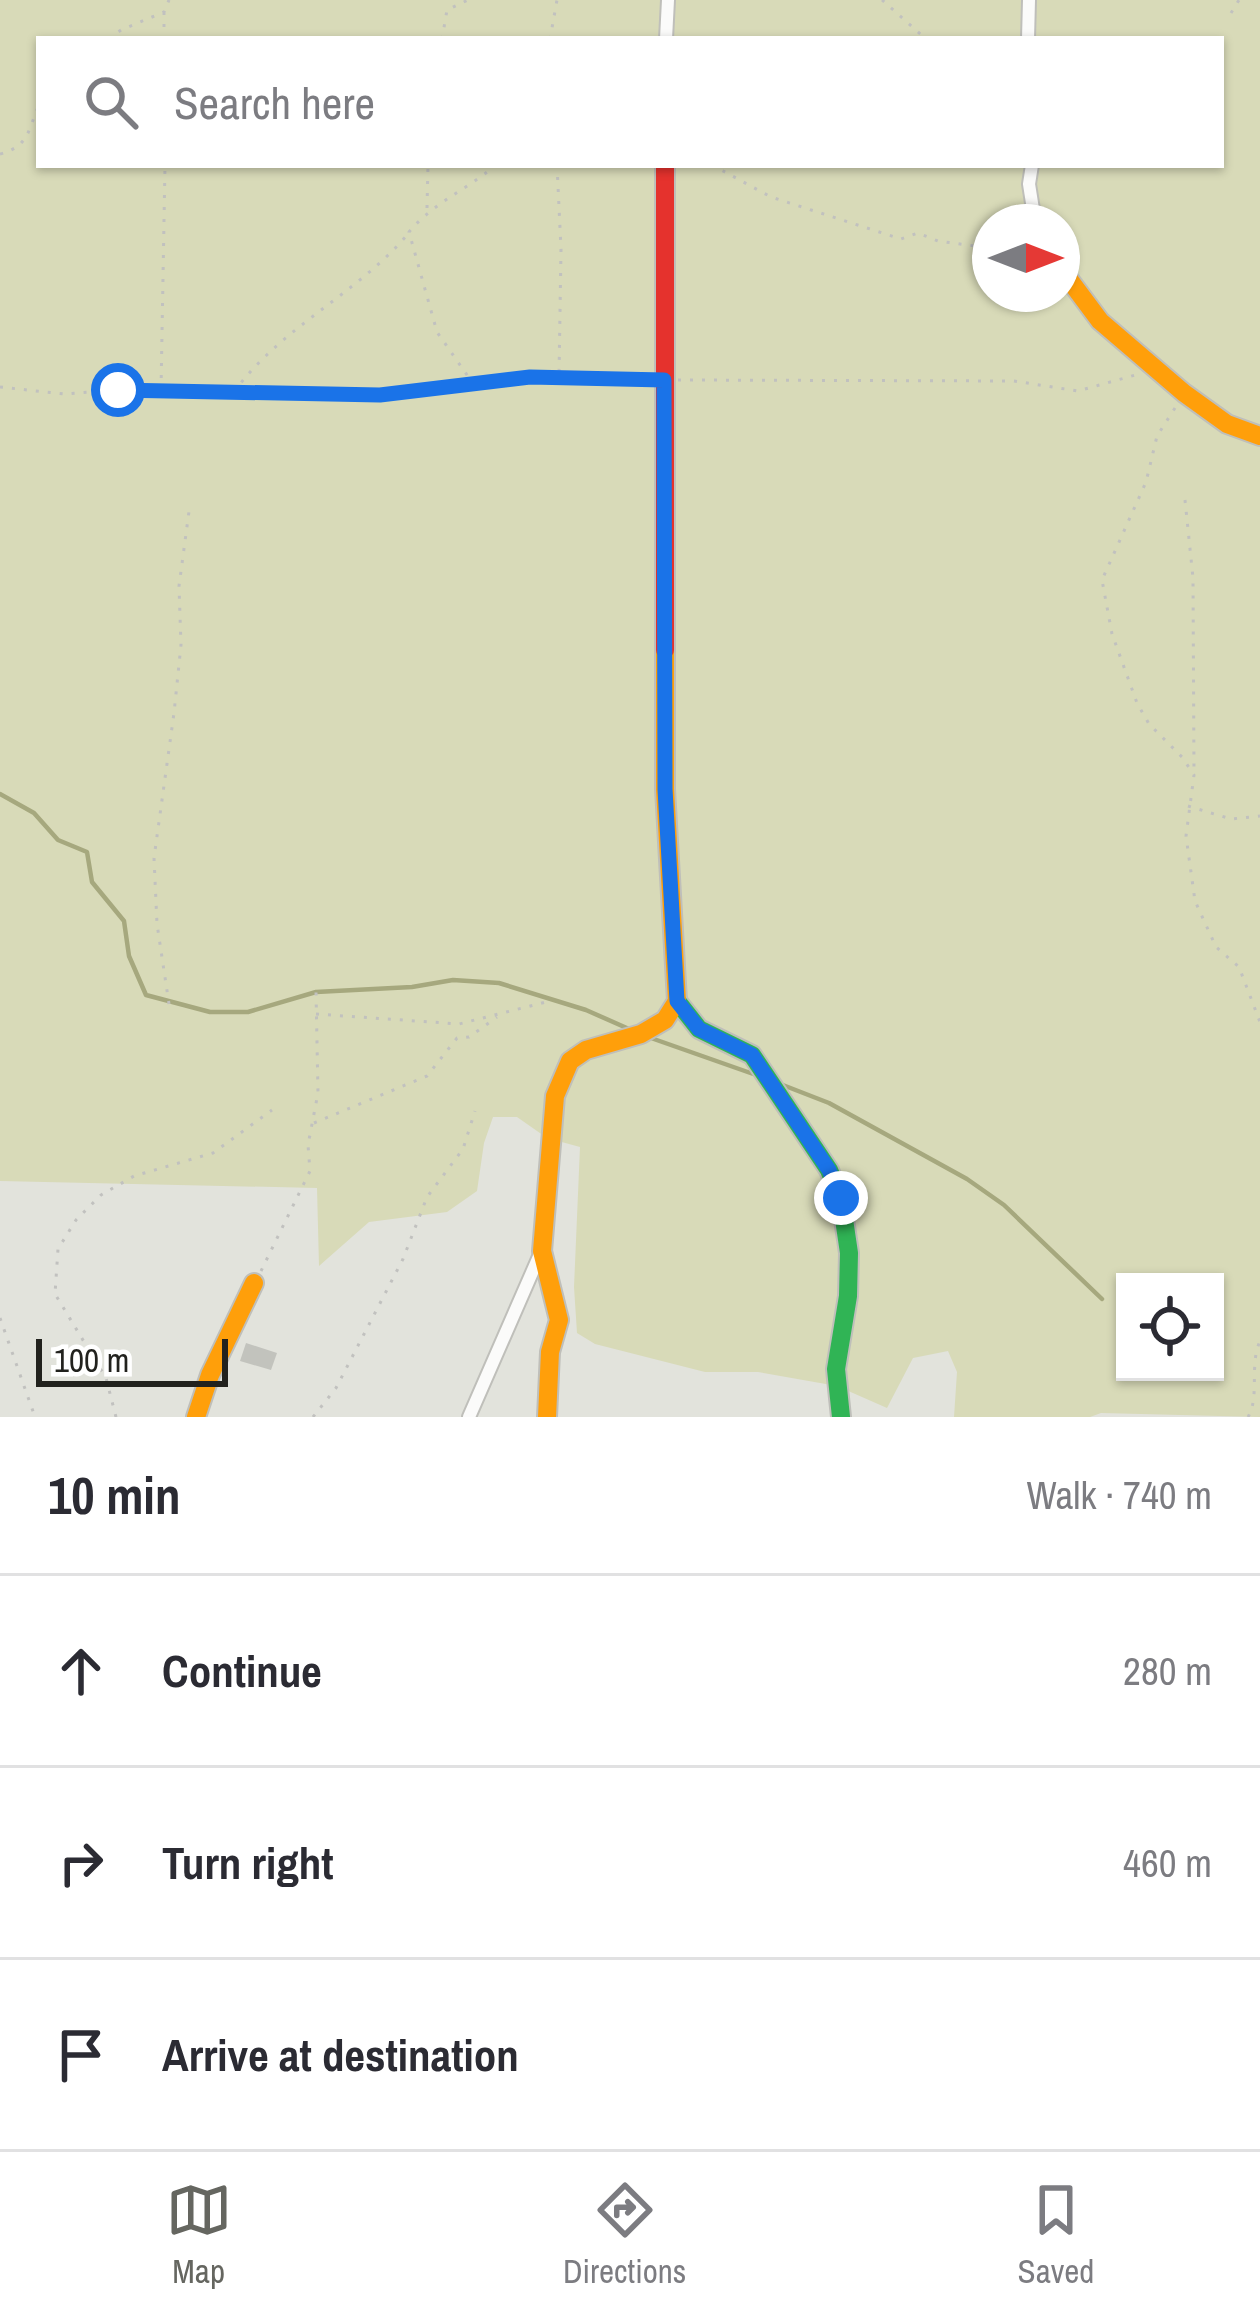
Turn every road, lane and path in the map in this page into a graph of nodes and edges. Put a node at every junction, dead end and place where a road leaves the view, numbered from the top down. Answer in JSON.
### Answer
{"nodes":[{"id":1,"x":170,"y":0,"type":"edge"},
{"id":2,"x":468,"y":0,"type":"edge"},
{"id":3,"x":557,"y":0,"type":"edge"},
{"id":4,"x":668,"y":0,"type":"edge"},
{"id":5,"x":882,"y":0,"type":"edge"},
{"id":6,"x":1029,"y":0,"type":"edge"},
{"id":7,"x":1239,"y":0,"type":"edge"},
{"id":8,"x":164,"y":12,"type":"junction"},
{"id":9,"x":1232,"y":13,"type":"dead end"},
{"id":10,"x":115,"y":36,"type":"edge"},
{"id":11,"x":164,"y":36,"type":"edge"},
{"id":12,"x":443,"y":36,"type":"edge"},
{"id":13,"x":551,"y":36,"type":"edge"},
{"id":14,"x":666,"y":36,"type":"edge"},
{"id":15,"x":923,"y":36,"type":"edge"},
{"id":16,"x":1028,"y":36,"type":"edge"},
{"id":17,"x":36,"y":115,"type":"edge"},
{"id":18,"x":0,"y":154,"type":"edge"},
{"id":19,"x":164,"y":168,"type":"edge"},
{"id":20,"x":428,"y":168,"type":"edge"},
{"id":21,"x":492,"y":168,"type":"edge"},
{"id":22,"x":557,"y":168,"type":"edge"},
{"id":23,"x":665,"y":168,"type":"edge"},
{"id":24,"x":718,"y":168,"type":"edge"},
{"id":25,"x":1032,"y":168,"type":"edge"},
{"id":26,"x":1032,"y":204,"type":"edge"},
{"id":27,"x":427,"y":210,"type":"junction"},
{"id":28,"x":409,"y":232,"type":"junction"},
{"id":29,"x":972,"y":246,"type":"edge"},
{"id":30,"x":1080,"y":298,"type":"edge"},
{"id":31,"x":1155,"y":368,"type":"junction"},
{"id":32,"x":559,"y":377,"type":"junction"},
{"id":33,"x":664,"y":380,"type":"junction"},
{"id":34,"x":475,"y":386,"type":"junction"},
{"id":35,"x":0,"y":387,"type":"edge"},
{"id":36,"x":161,"y":392,"type":"junction"},
{"id":37,"x":233,"y":393,"type":"junction"},
{"id":38,"x":1184,"y":396,"type":"junction"},
{"id":39,"x":1260,"y":436,"type":"edge"},
{"id":40,"x":1185,"y":500,"type":"dead end"},
{"id":41,"x":190,"y":504,"type":"dead end"},
{"id":42,"x":1194,"y":775,"type":"junction"},
{"id":43,"x":1188,"y":806,"type":"junction"},
{"id":44,"x":1260,"y":816,"type":"edge"},
{"id":45,"x":316,"y":992,"type":"dead end"},
{"id":46,"x":550,"y":1001,"type":"dead end"},
{"id":47,"x":677,"y":1001,"type":"junction"},
{"id":48,"x":169,"y":1004,"type":"dead end"},
{"id":49,"x":315,"y":1014,"type":"junction"},
{"id":50,"x":498,"y":1016,"type":"junction"},
{"id":51,"x":1260,"y":1022,"type":"edge"},
{"id":52,"x":272,"y":1110,"type":"dead end"},
{"id":53,"x":475,"y":1112,"type":"dead end"},
{"id":54,"x":311,"y":1125,"type":"junction"},
{"id":55,"x":542,"y":1251,"type":"junction"},
{"id":56,"x":254,"y":1283,"type":"joint"},
{"id":57,"x":0,"y":1318,"type":"edge"},
{"id":58,"x":1260,"y":1341,"type":"edge"},
{"id":59,"x":35,"y":1417,"type":"edge"},
{"id":60,"x":116,"y":1417,"type":"edge"},
{"id":61,"x":196,"y":1417,"type":"edge"},
{"id":62,"x":313,"y":1417,"type":"edge"},
{"id":63,"x":469,"y":1417,"type":"edge"},
{"id":64,"x":547,"y":1417,"type":"edge"},
{"id":65,"x":841,"y":1417,"type":"edge"},
{"id":66,"x":1248,"y":1417,"type":"edge"}],
"edges":[{"from":1,"to":8,"type":"path"},
{"from":2,"to":12,"type":"path"},
{"from":3,"to":13,"type":"path"},
{"from":4,"to":14,"type":"street"},
{"from":5,"to":15,"type":"path"},
{"from":6,"to":16,"type":"street"},
{"from":7,"to":9,"type":"path"},
{"from":8,"to":10,"type":"path"},
{"from":8,"to":11,"type":"path"},
{"from":17,"to":18,"type":"path"},
{"from":19,"to":36,"type":"path"},
{"from":20,"to":27,"type":"path"},
{"from":21,"to":27,"type":"path"},
{"from":22,"to":32,"type":"path"},
{"from":23,"to":33,"type":"street"},
{"from":24,"to":29,"type":"path"},
{"from":25,"to":26,"type":"street"},
{"from":27,"to":28,"type":"path"},
{"from":28,"to":34,"type":"path"},
{"from":28,"to":37,"type":"path"},
{"from":30,"to":31,"type":"street"},
{"from":31,"to":33,"type":"path"},
{"from":31,"to":38,"type":"street"},
{"from":32,"to":33,"type":"path"},
{"from":32,"to":34,"type":"path"},
{"from":33,"to":47,"type":"street"},
{"from":34,"to":37,"type":"path"},
{"from":35,"to":36,"type":"path"},
{"from":36,"to":37,"type":"path"},
{"from":38,"to":39,"type":"street"},
{"from":38,"to":42,"type":"path"},
{"from":40,"to":42,"type":"path"},
{"from":41,"to":48,"type":"path"},
{"from":42,"to":43,"type":"path"},
{"from":43,"to":44,"type":"path"},
{"from":43,"to":51,"type":"path"},
{"from":45,"to":49,"type":"path"},
{"from":46,"to":50,"type":"path"},
{"from":47,"to":55,"type":"street"},
{"from":47,"to":65,"type":"street"},
{"from":49,"to":50,"type":"path"},
{"from":49,"to":54,"type":"path"},
{"from":50,"to":54,"type":"path"},
{"from":52,"to":60,"type":"path"},
{"from":53,"to":62,"type":"path"},
{"from":54,"to":56,"type":"path"},
{"from":55,"to":63,"type":"street"},
{"from":55,"to":64,"type":"street"},
{"from":56,"to":61,"type":"street"},
{"from":57,"to":59,"type":"path"},
{"from":58,"to":66,"type":"path"}]}
